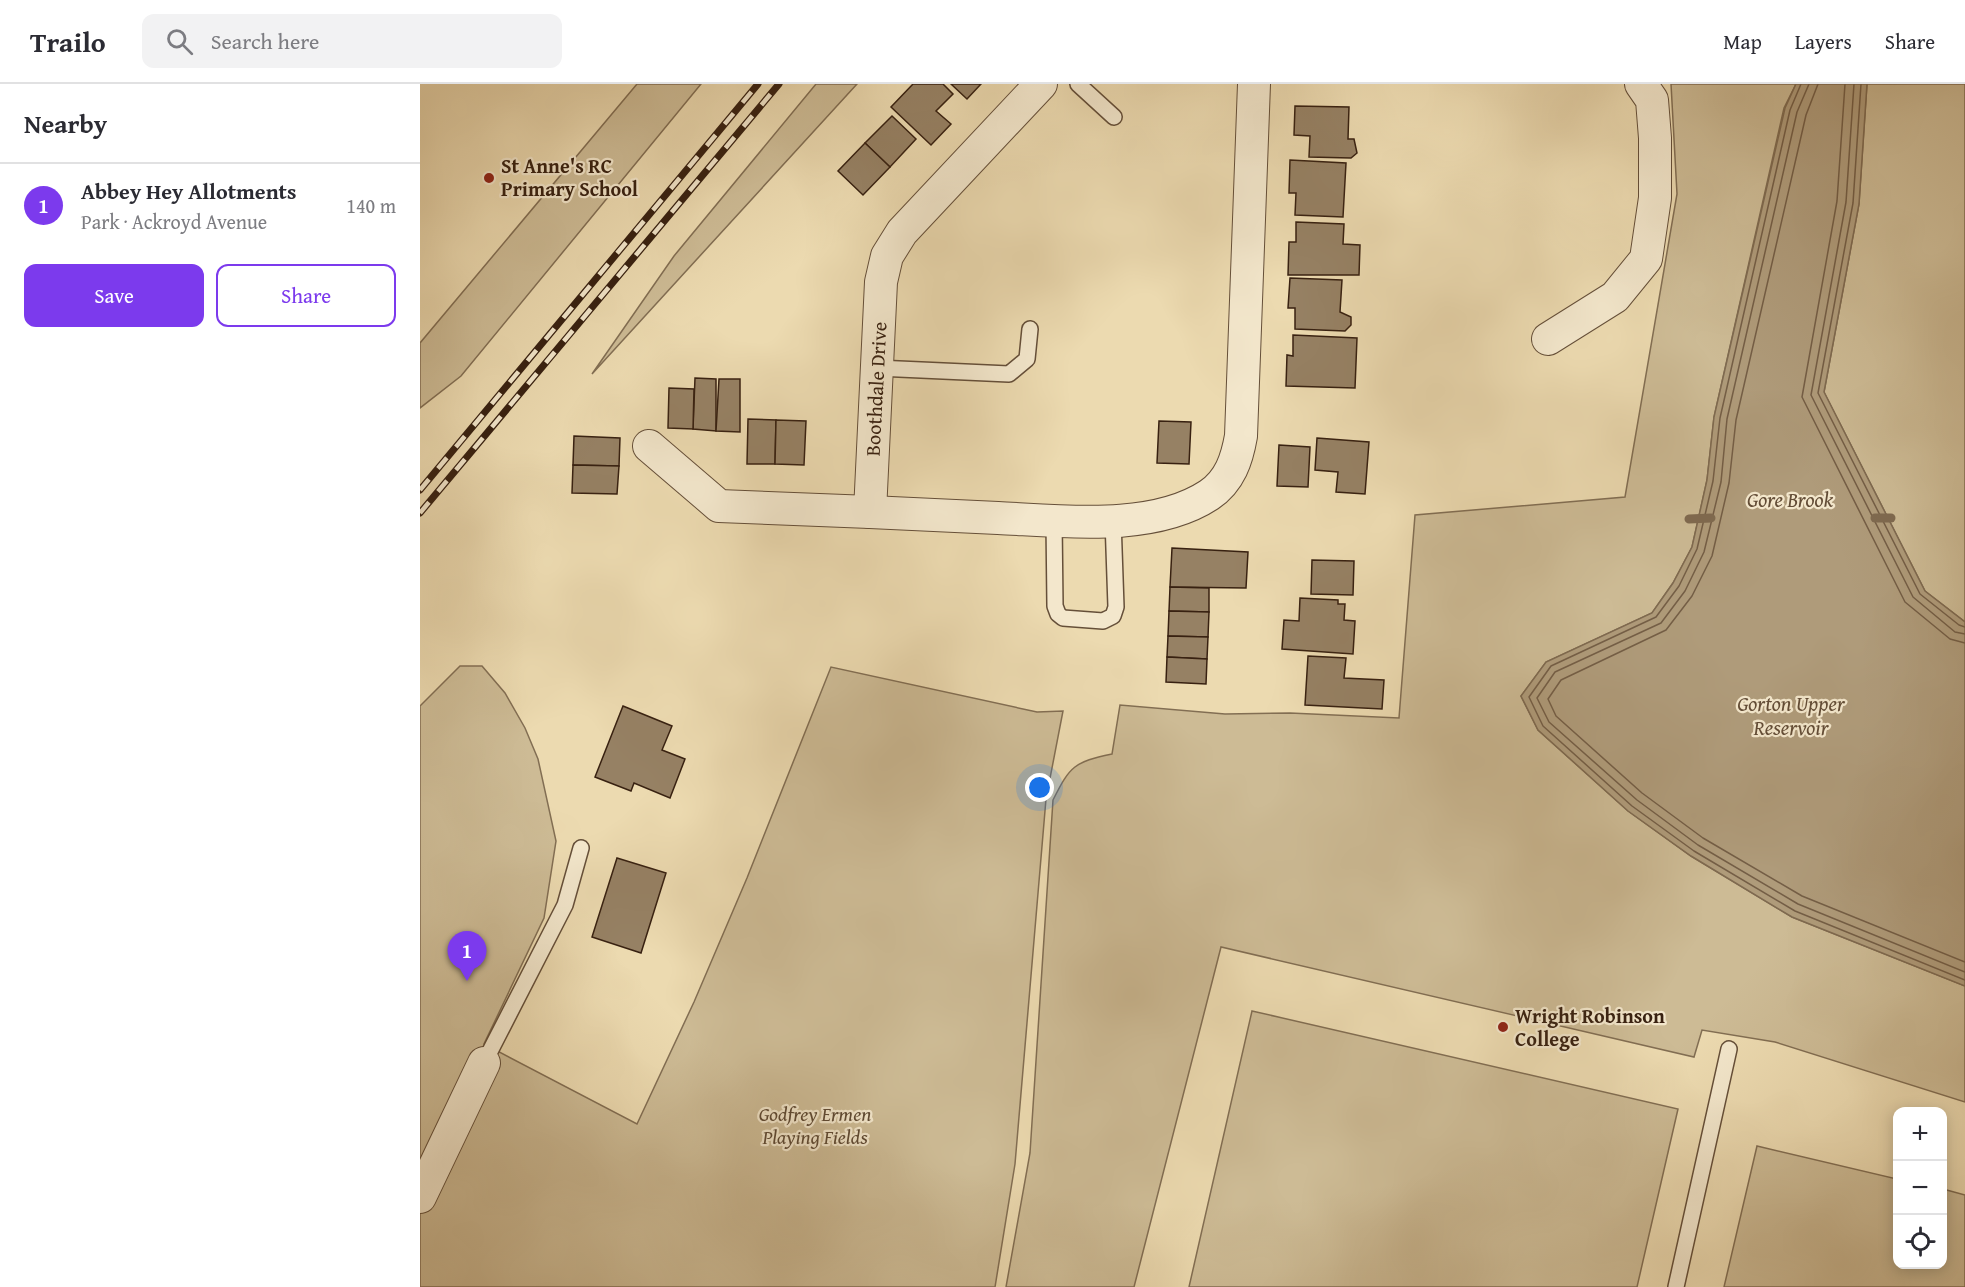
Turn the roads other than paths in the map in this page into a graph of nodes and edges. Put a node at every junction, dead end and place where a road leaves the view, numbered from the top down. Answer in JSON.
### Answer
{"nodes":[{"id":1,"x":1041,"y":84,"type":"edge"},
{"id":2,"x":1078,"y":84,"type":"edge"},
{"id":3,"x":1254,"y":84,"type":"edge"},
{"id":4,"x":1641,"y":84,"type":"edge"},
{"id":5,"x":1113,"y":117,"type":"dead end"},
{"id":6,"x":1030,"y":329,"type":"dead end"},
{"id":7,"x":1548,"y":339,"type":"dead end"},
{"id":8,"x":877,"y":368,"type":"junction"},
{"id":9,"x":649,"y":446,"type":"dead end"},
{"id":10,"x":870,"y":512,"type":"junction"},
{"id":11,"x":1053,"y":520,"type":"junction"},
{"id":12,"x":1113,"y":520,"type":"junction"},
{"id":13,"x":581,"y":848,"type":"dead end"},
{"id":14,"x":1729,"y":1048,"type":"dead end"},
{"id":15,"x":484,"y":1063,"type":"joint"},
{"id":16,"x":420,"y":1197,"type":"edge"},
{"id":17,"x":1676,"y":1287,"type":"edge"}],
"edges":[{"from":1,"to":8,"type":"street","name":"Boothdale Drive"},
{"from":2,"to":5,"type":"lane"},
{"from":3,"to":12,"type":"street"},
{"from":4,"to":7,"type":"street"},
{"from":6,"to":8,"type":"lane"},
{"from":8,"to":10,"type":"street","name":"Boothdale Drive"},
{"from":9,"to":10,"type":"street"},
{"from":10,"to":11,"type":"street"},
{"from":11,"to":12,"type":"street"},
{"from":11,"to":12,"type":"lane"},
{"from":13,"to":15,"type":"lane"},
{"from":14,"to":17,"type":"lane"},
{"from":15,"to":16,"type":"street"}]}
